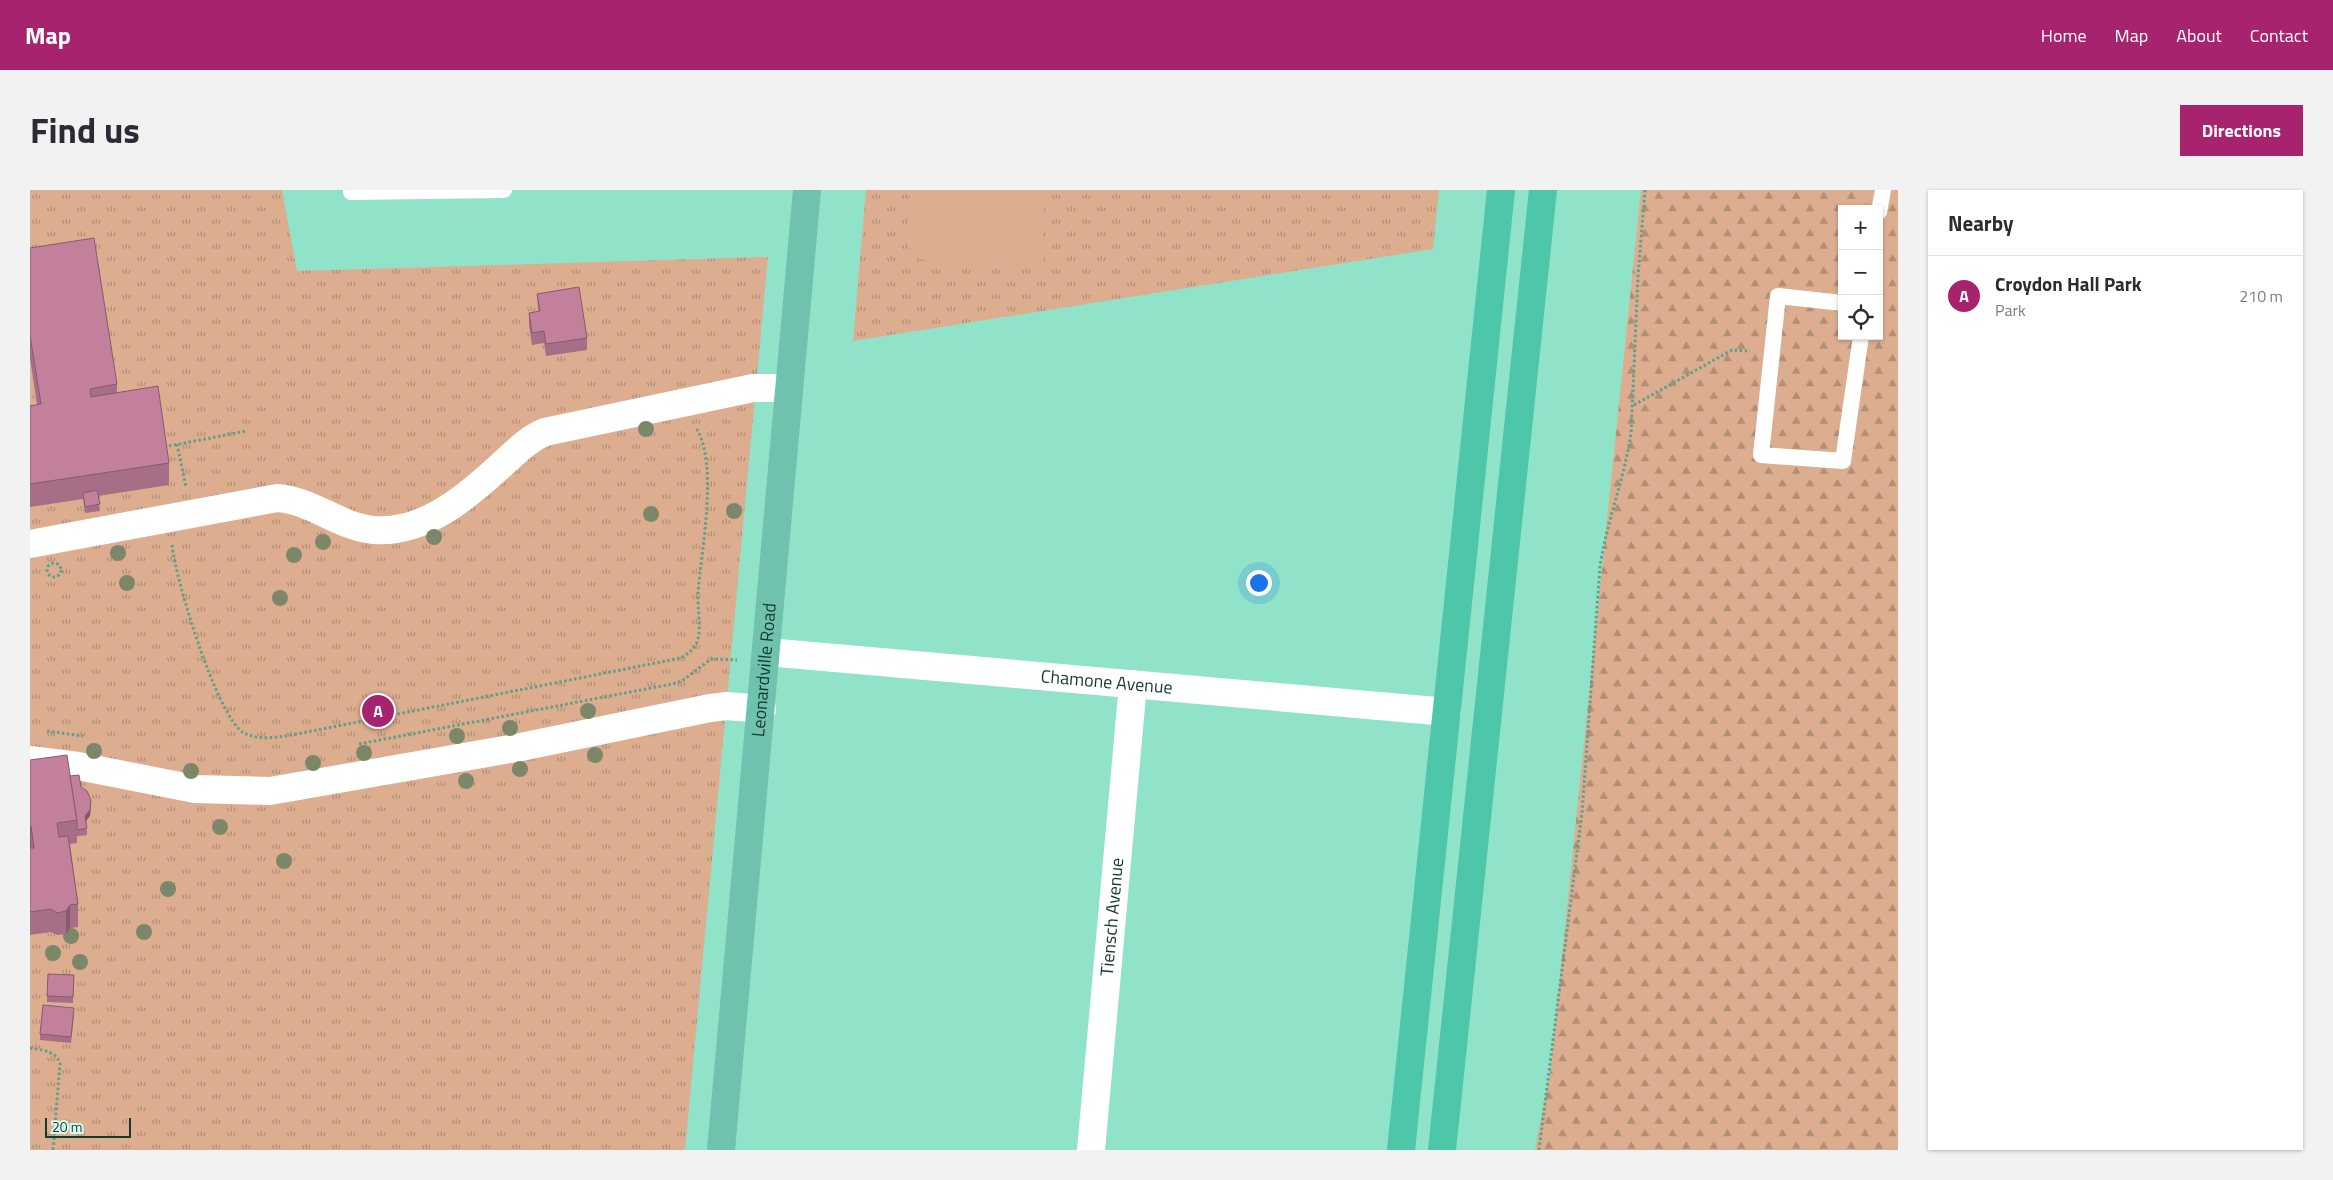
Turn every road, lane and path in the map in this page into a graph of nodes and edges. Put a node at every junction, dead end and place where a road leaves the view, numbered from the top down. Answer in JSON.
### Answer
{"nodes":[{"id":1,"x":351,"y":190,"type":"edge"},
{"id":2,"x":504,"y":190,"type":"edge"},
{"id":3,"x":807,"y":190,"type":"edge"},
{"id":4,"x":1502,"y":190,"type":"edge"},
{"id":5,"x":1543,"y":190,"type":"edge"},
{"id":6,"x":1645,"y":190,"type":"edge"},
{"id":7,"x":1883,"y":190,"type":"edge"},
{"id":8,"x":1880,"y":205,"type":"edge"},
{"id":9,"x":1838,"y":302,"type":"edge"},
{"id":10,"x":1860,"y":340,"type":"edge"},
{"id":11,"x":1772,"y":353,"type":"junction"},
{"id":12,"x":789,"y":388,"type":"junction"},
{"id":13,"x":678,"y":403,"type":"junction"},
{"id":14,"x":1633,"y":405,"type":"junction"},
{"id":15,"x":246,"y":431,"type":"dead end"},
{"id":16,"x":177,"y":444,"type":"junction"},
{"id":17,"x":163,"y":447,"type":"edge"},
{"id":18,"x":187,"y":516,"type":"junction"},
{"id":19,"x":30,"y":544,"type":"edge"},
{"id":20,"x":767,"y":652,"type":"junction"},
{"id":21,"x":738,"y":660,"type":"dead end"},
{"id":22,"x":1133,"y":684,"type":"junction"},
{"id":23,"x":762,"y":709,"type":"junction"},
{"id":24,"x":1447,"y":712,"type":"junction"},
{"id":25,"x":45,"y":731,"type":"dead end"},
{"id":26,"x":91,"y":737,"type":"dead end"},
{"id":27,"x":350,"y":746,"type":"dead end"},
{"id":28,"x":30,"y":760,"type":"edge"},
{"id":29,"x":30,"y":1048,"type":"edge"},
{"id":30,"x":53,"y":1150,"type":"edge"},
{"id":31,"x":721,"y":1150,"type":"edge"},
{"id":32,"x":1091,"y":1150,"type":"edge"},
{"id":33,"x":1401,"y":1150,"type":"edge"},
{"id":34,"x":1442,"y":1150,"type":"edge"},
{"id":35,"x":1539,"y":1150,"type":"edge"}],
"edges":[{"from":1,"to":2,"type":"lane"},
{"from":3,"to":12,"type":"main road","name":"Leonardville Road"},
{"from":4,"to":24,"type":"highway"},
{"from":5,"to":34,"type":"highway"},
{"from":6,"to":14,"type":"path"},
{"from":7,"to":8,"type":"lane"},
{"from":9,"to":11,"type":"lane"},
{"from":10,"to":11,"type":"lane"},
{"from":11,"to":14,"type":"path"},
{"from":12,"to":13,"type":"street"},
{"from":12,"to":20,"type":"main road","name":"Leonardville Road"},
{"from":13,"to":18,"type":"street"},
{"from":13,"to":18,"type":"path"},
{"from":14,"to":35,"type":"path"},
{"from":15,"to":16,"type":"path"},
{"from":16,"to":17,"type":"path"},
{"from":16,"to":18,"type":"path"},
{"from":18,"to":19,"type":"street"},
{"from":20,"to":22,"type":"street","name":"Chamone Avenue"},
{"from":20,"to":23,"type":"main road","name":"Leonardville Road"},
{"from":21,"to":27,"type":"path"},
{"from":22,"to":24,"type":"street","name":"Chamone Avenue"},
{"from":22,"to":32,"type":"street","name":"Tiensch Avenue"},
{"from":23,"to":28,"type":"street"},
{"from":23,"to":31,"type":"main road","name":"Leonardville Road"},
{"from":24,"to":33,"type":"highway"},
{"from":25,"to":26,"type":"path"},
{"from":29,"to":30,"type":"path"}]}
